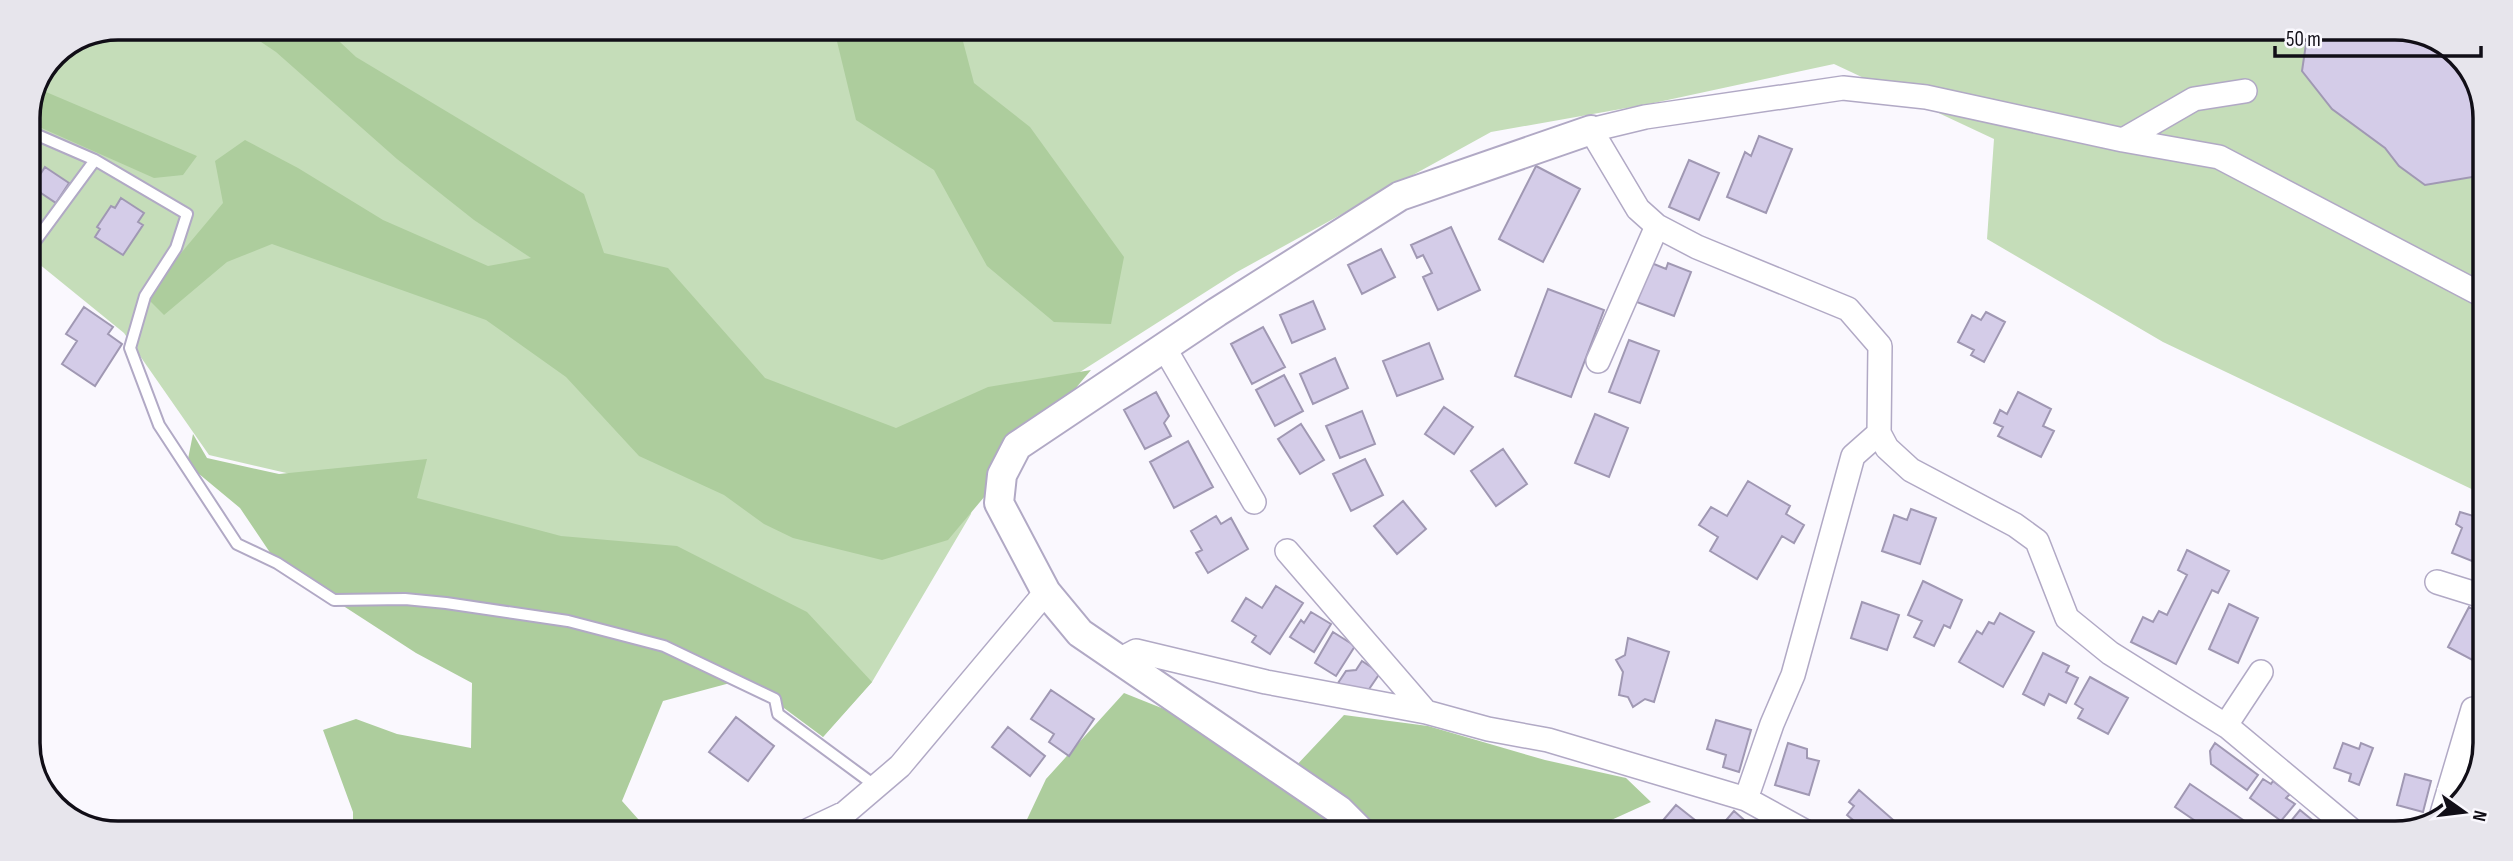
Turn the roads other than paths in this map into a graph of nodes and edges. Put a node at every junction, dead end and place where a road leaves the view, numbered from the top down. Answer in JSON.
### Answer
{"nodes":[{"id":1,"x":2245,"y":91,"type":"dead end"},
{"id":2,"x":1591,"y":130,"type":"junction"},
{"id":3,"x":40,"y":136,"type":"edge"},
{"id":4,"x":2123,"y":140,"type":"junction"},
{"id":5,"x":95,"y":160,"type":"junction"},
{"id":6,"x":1657,"y":226,"type":"junction"},
{"id":7,"x":40,"y":235,"type":"edge"},
{"id":8,"x":2473,"y":290,"type":"edge"},
{"id":9,"x":1165,"y":349,"type":"junction"},
{"id":10,"x":1598,"y":361,"type":"dead end"},
{"id":11,"x":1879,"y":433,"type":"junction"},
{"id":12,"x":1254,"y":502,"type":"dead end"},
{"id":13,"x":1287,"y":551,"type":"dead end"},
{"id":14,"x":2437,"y":582,"type":"dead end"},
{"id":15,"x":1046,"y":592,"type":"junction"},
{"id":16,"x":2473,"y":593,"type":"edge"},
{"id":17,"x":1117,"y":661,"type":"junction"},
{"id":18,"x":2261,"y":672,"type":"dead end"},
{"id":19,"x":2473,"y":709,"type":"dead end"},
{"id":20,"x":1426,"y":712,"type":"junction"},
{"id":21,"x":2226,"y":725,"type":"junction"},
{"id":22,"x":2453,"y":777,"type":"edge"},
{"id":23,"x":877,"y":787,"type":"junction"},
{"id":24,"x":1746,"y":799,"type":"junction"},
{"id":25,"x":828,"y":821,"type":"edge"},
{"id":26,"x":1350,"y":821,"type":"edge"},
{"id":27,"x":1786,"y":821,"type":"edge"},
{"id":28,"x":2341,"y":821,"type":"edge"}],
"edges":[{"from":1,"to":4,"type":"street"},
{"from":2,"to":4,"type":"street"},
{"from":2,"to":6,"type":"street"},
{"from":2,"to":9,"type":"street"},
{"from":3,"to":5,"type":"lane"},
{"from":4,"to":8,"type":"street"},
{"from":5,"to":7,"type":"lane"},
{"from":5,"to":23,"type":"lane"},
{"from":6,"to":10,"type":"street"},
{"from":6,"to":11,"type":"street"},
{"from":9,"to":12,"type":"street"},
{"from":9,"to":15,"type":"street"},
{"from":11,"to":21,"type":"street"},
{"from":11,"to":24,"type":"street"},
{"from":13,"to":20,"type":"street"},
{"from":14,"to":16,"type":"street"},
{"from":15,"to":17,"type":"street"},
{"from":15,"to":23,"type":"street"},
{"from":17,"to":20,"type":"street"},
{"from":17,"to":26,"type":"street"},
{"from":18,"to":21,"type":"street"},
{"from":19,"to":22,"type":"street"},
{"from":20,"to":24,"type":"street"},
{"from":21,"to":28,"type":"street"},
{"from":23,"to":25,"type":"street"},
{"from":24,"to":27,"type":"street"}]}
